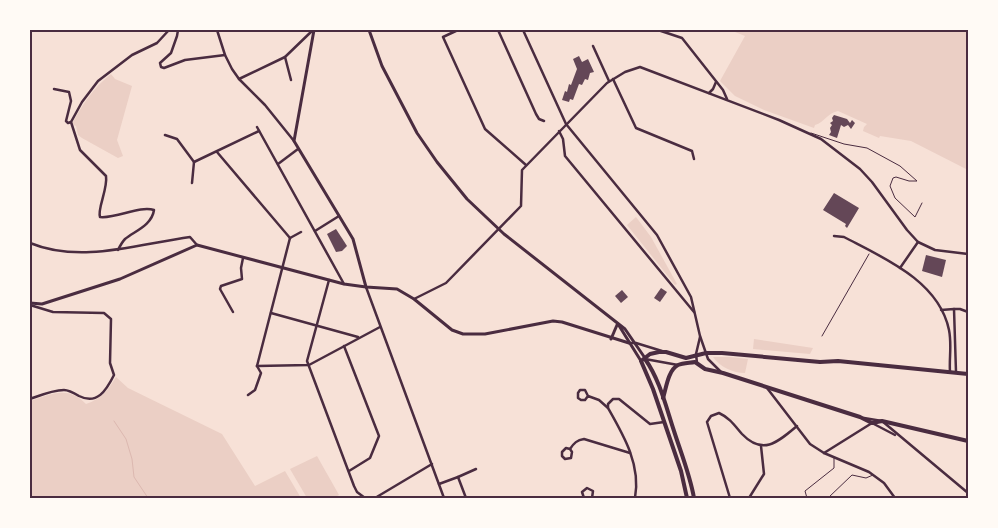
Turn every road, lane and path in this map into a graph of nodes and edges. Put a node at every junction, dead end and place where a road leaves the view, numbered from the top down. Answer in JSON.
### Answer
{"nodes":[{"id":1,"x":169,"y":30,"type":"edge"},
{"id":2,"x":178,"y":30,"type":"edge"},
{"id":3,"x":218,"y":30,"type":"edge"},
{"id":4,"x":314,"y":30,"type":"edge"},
{"id":5,"x":369,"y":30,"type":"edge"},
{"id":6,"x":458,"y":30,"type":"edge"},
{"id":7,"x":498,"y":30,"type":"edge"},
{"id":8,"x":523,"y":30,"type":"edge"},
{"id":9,"x":658,"y":30,"type":"edge"},
{"id":10,"x":593,"y":46,"type":"dead end"},
{"id":11,"x":225,"y":55,"type":"junction"},
{"id":12,"x":285,"y":57,"type":"junction"},
{"id":13,"x":239,"y":79,"type":"junction"},
{"id":14,"x":613,"y":79,"type":"junction"},
{"id":15,"x":291,"y":80,"type":"dead end"},
{"id":16,"x":609,"y":81,"type":"junction"},
{"id":17,"x":716,"y":82,"type":"junction"},
{"id":18,"x":54,"y":89,"type":"dead end"},
{"id":19,"x":709,"y":93,"type":"junction"},
{"id":20,"x":728,"y":100,"type":"junction"},
{"id":21,"x":71,"y":122,"type":"junction"},
{"id":22,"x":544,"y":122,"type":"dead end"},
{"id":23,"x":566,"y":124,"type":"junction"},
{"id":24,"x":257,"y":128,"type":"dead end"},
{"id":25,"x":259,"y":131,"type":"junction"},
{"id":26,"x":559,"y":131,"type":"junction"},
{"id":27,"x":811,"y":133,"type":"junction"},
{"id":28,"x":165,"y":136,"type":"dead end"},
{"id":29,"x":294,"y":141,"type":"junction"},
{"id":30,"x":298,"y":149,"type":"junction"},
{"id":31,"x":216,"y":152,"type":"junction"},
{"id":32,"x":694,"y":159,"type":"dead end"},
{"id":33,"x":194,"y":162,"type":"junction"},
{"id":34,"x":278,"y":164,"type":"junction"},
{"id":35,"x":526,"y":165,"type":"junction"},
{"id":36,"x":192,"y":183,"type":"dead end"},
{"id":37,"x":922,"y":203,"type":"dead end"},
{"id":38,"x":340,"y":216,"type":"junction"},
{"id":39,"x":499,"y":230,"type":"junction"},
{"id":40,"x":315,"y":231,"type":"junction"},
{"id":41,"x":301,"y":232,"type":"dead end"},
{"id":42,"x":834,"y":236,"type":"dead end"},
{"id":43,"x":290,"y":238,"type":"junction"},
{"id":44,"x":918,"y":242,"type":"junction"},
{"id":45,"x":30,"y":243,"type":"edge"},
{"id":46,"x":197,"y":245,"type":"junction"},
{"id":47,"x":118,"y":250,"type":"junction"},
{"id":48,"x":870,"y":251,"type":"junction"},
{"id":49,"x":968,"y":254,"type":"edge"},
{"id":50,"x":244,"y":258,"type":"junction"},
{"id":51,"x":282,"y":268,"type":"junction"},
{"id":52,"x":900,"y":268,"type":"junction"},
{"id":53,"x":329,"y":280,"type":"junction"},
{"id":54,"x":344,"y":284,"type":"junction"},
{"id":55,"x":366,"y":288,"type":"junction"},
{"id":56,"x":414,"y":299,"type":"junction"},
{"id":57,"x":30,"y":304,"type":"edge"},
{"id":58,"x":954,"y":309,"type":"junction"},
{"id":59,"x":942,"y":310,"type":"junction"},
{"id":60,"x":232,"y":312,"type":"dead end"},
{"id":61,"x":968,"y":312,"type":"edge"},
{"id":62,"x":271,"y":313,"type":"junction"},
{"id":63,"x":695,"y":313,"type":"junction"},
{"id":64,"x":618,"y":324,"type":"junction"},
{"id":65,"x":317,"y":326,"type":"junction"},
{"id":66,"x":380,"y":327,"type":"junction"},
{"id":67,"x":700,"y":336,"type":"junction"},
{"id":68,"x":822,"y":336,"type":"dead end"},
{"id":69,"x":359,"y":338,"type":"junction"},
{"id":70,"x":611,"y":338,"type":"junction"},
{"id":71,"x":629,"y":343,"type":"junction"},
{"id":72,"x":636,"y":343,"type":"junction"},
{"id":73,"x":344,"y":346,"type":"junction"},
{"id":74,"x":666,"y":352,"type":"junction"},
{"id":75,"x":706,"y":353,"type":"junction"},
{"id":76,"x":696,"y":354,"type":"junction"},
{"id":77,"x":643,"y":360,"type":"junction"},
{"id":78,"x":697,"y":363,"type":"junction"},
{"id":79,"x":309,"y":364,"type":"junction"},
{"id":80,"x":678,"y":365,"type":"junction"},
{"id":81,"x":257,"y":366,"type":"junction"},
{"id":82,"x":950,"y":372,"type":"junction"},
{"id":83,"x":722,"y":373,"type":"junction"},
{"id":84,"x":956,"y":373,"type":"junction"},
{"id":85,"x":968,"y":374,"type":"edge"},
{"id":86,"x":765,"y":386,"type":"junction"},
{"id":87,"x":248,"y":395,"type":"dead end"},
{"id":88,"x":588,"y":396,"type":"junction"},
{"id":89,"x":663,"y":398,"type":"junction"},
{"id":90,"x":30,"y":399,"type":"edge"},
{"id":91,"x":608,"y":408,"type":"junction"},
{"id":92,"x":860,"y":417,"type":"junction"},
{"id":93,"x":882,"y":421,"type":"junction"},
{"id":94,"x":664,"y":422,"type":"junction"},
{"id":95,"x":872,"y":423,"type":"junction"},
{"id":96,"x":796,"y":426,"type":"junction"},
{"id":97,"x":899,"y":436,"type":"junction"},
{"id":98,"x":968,"y":441,"type":"edge"},
{"id":99,"x":761,"y":446,"type":"junction"},
{"id":100,"x":570,"y":449,"type":"junction"},
{"id":101,"x":630,"y":453,"type":"junction"},
{"id":102,"x":824,"y":453,"type":"junction"},
{"id":103,"x":834,"y":458,"type":"junction"},
{"id":104,"x":432,"y":464,"type":"junction"},
{"id":105,"x":476,"y":469,"type":"dead end"},
{"id":106,"x":349,"y":471,"type":"junction"},
{"id":107,"x":873,"y":475,"type":"junction"},
{"id":108,"x":458,"y":477,"type":"junction"},
{"id":109,"x":439,"y":484,"type":"junction"},
{"id":110,"x":968,"y":493,"type":"edge"},
{"id":111,"x":365,"y":498,"type":"edge"},
{"id":112,"x":375,"y":498,"type":"edge"},
{"id":113,"x":444,"y":498,"type":"edge"},
{"id":114,"x":466,"y":498,"type":"edge"},
{"id":115,"x":584,"y":498,"type":"edge"},
{"id":116,"x":593,"y":498,"type":"edge"},
{"id":117,"x":635,"y":498,"type":"edge"},
{"id":118,"x":687,"y":498,"type":"edge"},
{"id":119,"x":694,"y":498,"type":"edge"},
{"id":120,"x":730,"y":498,"type":"edge"},
{"id":121,"x":749,"y":498,"type":"edge"},
{"id":122,"x":807,"y":498,"type":"edge"},
{"id":123,"x":828,"y":498,"type":"edge"},
{"id":124,"x":895,"y":498,"type":"edge"}],
"edges":[{"from":1,"to":21,"type":"street"},
{"from":2,"to":11,"type":"street"},
{"from":3,"to":11,"type":"street"},
{"from":4,"to":12,"type":"street"},
{"from":4,"to":29,"type":"street"},
{"from":5,"to":39,"type":"street"},
{"from":6,"to":35,"type":"street"},
{"from":7,"to":22,"type":"street"},
{"from":8,"to":23,"type":"street"},
{"from":9,"to":17,"type":"street"},
{"from":10,"to":16,"type":"street"},
{"from":11,"to":13,"type":"street"},
{"from":12,"to":13,"type":"street"},
{"from":12,"to":15,"type":"street"},
{"from":13,"to":29,"type":"street"},
{"from":14,"to":16,"type":"street"},
{"from":14,"to":19,"type":"street"},
{"from":14,"to":32,"type":"street"},
{"from":16,"to":23,"type":"street"},
{"from":17,"to":19,"type":"street"},
{"from":17,"to":20,"type":"street"},
{"from":18,"to":21,"type":"street"},
{"from":19,"to":20,"type":"street"},
{"from":20,"to":27,"type":"street"},
{"from":21,"to":47,"type":"street"},
{"from":23,"to":26,"type":"street"},
{"from":23,"to":63,"type":"street"},
{"from":24,"to":25,"type":"street"},
{"from":25,"to":31,"type":"street"},
{"from":25,"to":34,"type":"street"},
{"from":26,"to":35,"type":"street"},
{"from":26,"to":63,"type":"street"},
{"from":27,"to":37,"type":"lane"},
{"from":27,"to":44,"type":"street"},
{"from":28,"to":33,"type":"street"},
{"from":29,"to":30,"type":"street"},
{"from":30,"to":34,"type":"street"},
{"from":30,"to":38,"type":"street"},
{"from":31,"to":33,"type":"street"},
{"from":31,"to":43,"type":"street"},
{"from":33,"to":36,"type":"street"},
{"from":34,"to":40,"type":"street"},
{"from":35,"to":39,"type":"street"},
{"from":38,"to":40,"type":"street"},
{"from":38,"to":55,"type":"street"},
{"from":39,"to":56,"type":"street"},
{"from":39,"to":64,"type":"street"},
{"from":40,"to":54,"type":"street"},
{"from":41,"to":43,"type":"street"},
{"from":42,"to":48,"type":"street"},
{"from":43,"to":51,"type":"street"},
{"from":44,"to":49,"type":"street"},
{"from":44,"to":52,"type":"street"},
{"from":45,"to":47,"type":"street"},
{"from":46,"to":47,"type":"street"},
{"from":46,"to":50,"type":"street"},
{"from":46,"to":57,"type":"street"},
{"from":48,"to":52,"type":"street"},
{"from":48,"to":68,"type":"path"},
{"from":50,"to":51,"type":"street"},
{"from":50,"to":60,"type":"street"},
{"from":51,"to":53,"type":"street"},
{"from":51,"to":62,"type":"street"},
{"from":52,"to":59,"type":"street"},
{"from":53,"to":54,"type":"street"},
{"from":53,"to":65,"type":"street"},
{"from":54,"to":55,"type":"street"},
{"from":55,"to":56,"type":"street"},
{"from":55,"to":66,"type":"street"},
{"from":56,"to":70,"type":"street"},
{"from":57,"to":90,"type":"street"},
{"from":58,"to":59,"type":"street"},
{"from":58,"to":61,"type":"street"},
{"from":58,"to":84,"type":"street"},
{"from":59,"to":82,"type":"street"},
{"from":62,"to":65,"type":"street"},
{"from":62,"to":81,"type":"street"},
{"from":63,"to":67,"type":"street"},
{"from":64,"to":70,"type":"street"},
{"from":64,"to":71,"type":"street"},
{"from":64,"to":72,"type":"street"},
{"from":65,"to":69,"type":"street"},
{"from":65,"to":79,"type":"street"},
{"from":66,"to":69,"type":"street"},
{"from":66,"to":104,"type":"street"},
{"from":67,"to":75,"type":"street"},
{"from":67,"to":76,"type":"street"},
{"from":69,"to":73,"type":"street"},
{"from":70,"to":71,"type":"street"},
{"from":71,"to":72,"type":"street"},
{"from":71,"to":77,"type":"street"},
{"from":72,"to":74,"type":"street"},
{"from":72,"to":77,"type":"street"},
{"from":73,"to":79,"type":"street"},
{"from":73,"to":106,"type":"street"},
{"from":74,"to":76,"type":"main road"},
{"from":74,"to":77,"type":"main road"},
{"from":75,"to":76,"type":"main road"},
{"from":75,"to":82,"type":"main road"},
{"from":75,"to":83,"type":"street"},
{"from":76,"to":78,"type":"street"},
{"from":77,"to":80,"type":"street"},
{"from":77,"to":89,"type":"main road"},
{"from":77,"to":94,"type":"main road"},
{"from":78,"to":80,"type":"main road"},
{"from":78,"to":83,"type":"main road"},
{"from":79,"to":81,"type":"street"},
{"from":79,"to":106,"type":"street"},
{"from":80,"to":89,"type":"main road"},
{"from":81,"to":87,"type":"street"},
{"from":82,"to":84,"type":"main road"},
{"from":83,"to":86,"type":"main road"},
{"from":84,"to":85,"type":"main road"},
{"from":86,"to":92,"type":"main road"},
{"from":86,"to":96,"type":"street"},
{"from":88,"to":88,"type":"street"},
{"from":88,"to":91,"type":"street"},
{"from":89,"to":119,"type":"main road"},
{"from":91,"to":94,"type":"street"},
{"from":91,"to":101,"type":"street"},
{"from":92,"to":93,"type":"street"},
{"from":92,"to":95,"type":"main road"},
{"from":93,"to":95,"type":"main road"},
{"from":93,"to":97,"type":"street"},
{"from":93,"to":98,"type":"main road"},
{"from":94,"to":118,"type":"main road"},
{"from":95,"to":97,"type":"street"},
{"from":95,"to":102,"type":"street"},
{"from":96,"to":99,"type":"street"},
{"from":96,"to":102,"type":"street"},
{"from":97,"to":110,"type":"street"},
{"from":99,"to":120,"type":"street"},
{"from":99,"to":121,"type":"street"},
{"from":100,"to":100,"type":"street"},
{"from":100,"to":101,"type":"street"},
{"from":101,"to":117,"type":"street"},
{"from":102,"to":103,"type":"street"},
{"from":103,"to":107,"type":"street"},
{"from":103,"to":122,"type":"lane"},
{"from":104,"to":109,"type":"street"},
{"from":104,"to":112,"type":"street"},
{"from":105,"to":108,"type":"street"},
{"from":106,"to":111,"type":"street"},
{"from":107,"to":123,"type":"lane"},
{"from":107,"to":124,"type":"street"},
{"from":108,"to":109,"type":"street"},
{"from":108,"to":114,"type":"street"},
{"from":109,"to":113,"type":"street"},
{"from":115,"to":116,"type":"street"}]}
